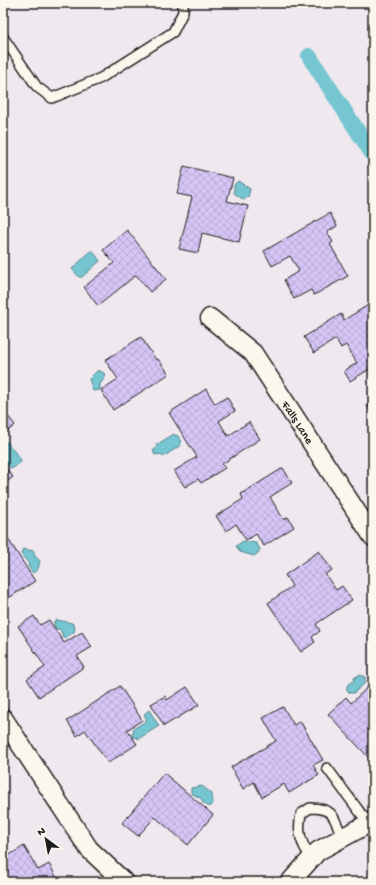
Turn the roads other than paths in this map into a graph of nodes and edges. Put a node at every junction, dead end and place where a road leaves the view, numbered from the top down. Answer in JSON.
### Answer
{"nodes":[{"id":1,"x":183,"y":3,"type":"edge"},
{"id":2,"x":3,"y":38,"type":"edge"},
{"id":3,"x":210,"y":318,"type":"dead end"},
{"id":4,"x":373,"y":537,"type":"edge"},
{"id":5,"x":3,"y":718,"type":"edge"},
{"id":6,"x":327,"y":768,"type":"dead end"},
{"id":7,"x":371,"y":822,"type":"edge"},
{"id":8,"x":342,"y":837,"type":"junction"},
{"id":9,"x":312,"y":859,"type":"junction"},
{"id":10,"x":124,"y":882,"type":"edge"},
{"id":11,"x":290,"y":882,"type":"edge"}],
"edges":[{"from":1,"to":2,"type":"lane"},
{"from":3,"to":4,"type":"street","name":"Falls Lane"},
{"from":5,"to":10,"type":"street"},
{"from":6,"to":7,"type":"lane"},
{"from":7,"to":8,"type":"street"},
{"from":8,"to":9,"type":"street"},
{"from":8,"to":9,"type":"lane"},
{"from":9,"to":11,"type":"street"}]}
